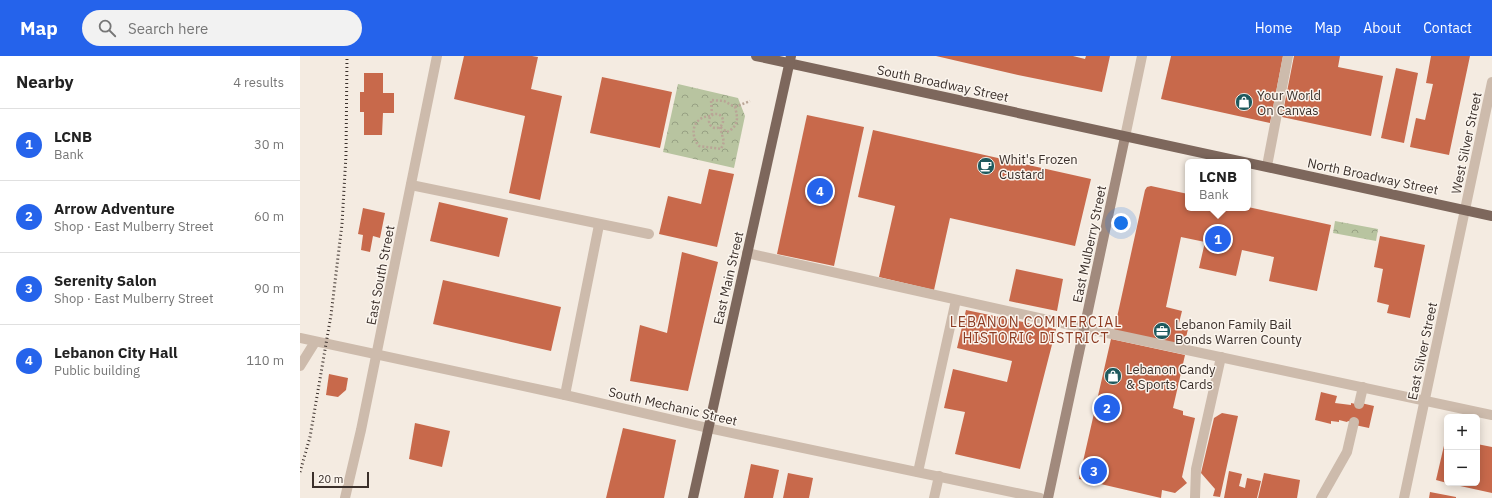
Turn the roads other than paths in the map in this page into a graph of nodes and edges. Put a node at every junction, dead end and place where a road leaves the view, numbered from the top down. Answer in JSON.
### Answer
{"nodes":[{"id":1,"x":437,"y":56,"type":"edge"},
{"id":2,"x":756,"y":56,"type":"edge"},
{"id":3,"x":1142,"y":56,"type":"edge"},
{"id":4,"x":1288,"y":56,"type":"edge"},
{"id":5,"x":790,"y":60,"type":"edge"},
{"id":6,"x":1492,"y":82,"type":"edge"},
{"id":7,"x":1125,"y":137,"type":"junction"},
{"id":8,"x":1233,"y":159,"type":"edge"},
{"id":9,"x":1251,"y":163,"type":"edge"},
{"id":10,"x":1267,"y":166,"type":"junction"},
{"id":11,"x":411,"y":185,"type":"junction"},
{"id":12,"x":1464,"y":210,"type":"junction"},
{"id":13,"x":1492,"y":216,"type":"edge"},
{"id":14,"x":600,"y":225,"type":"junction"},
{"id":15,"x":649,"y":234,"type":"dead end"},
{"id":16,"x":747,"y":253,"type":"junction"},
{"id":17,"x":956,"y":300,"type":"junction"},
{"id":18,"x":1084,"y":328,"type":"junction"},
{"id":19,"x":300,"y":338,"type":"edge"},
{"id":20,"x":315,"y":342,"type":"junction"},
{"id":21,"x":376,"y":356,"type":"junction"},
{"id":22,"x":1221,"y":357,"type":"junction"},
{"id":23,"x":300,"y":366,"type":"edge"},
{"id":24,"x":1363,"y":387,"type":"junction"},
{"id":25,"x":565,"y":395,"type":"junction"},
{"id":26,"x":1425,"y":400,"type":"junction"},
{"id":27,"x":1359,"y":404,"type":"dead end"},
{"id":28,"x":1492,"y":415,"type":"edge"},
{"id":29,"x":1354,"y":422,"type":"dead end"},
{"id":30,"x":708,"y":428,"type":"junction"},
{"id":31,"x":918,"y":472,"type":"junction"},
{"id":32,"x":939,"y":476,"type":"junction"},
{"id":33,"x":345,"y":498,"type":"edge"},
{"id":34,"x":694,"y":498,"type":"edge"},
{"id":35,"x":934,"y":498,"type":"edge"},
{"id":36,"x":1040,"y":498,"type":"edge"},
{"id":37,"x":1048,"y":498,"type":"edge"},
{"id":38,"x":1196,"y":498,"type":"edge"},
{"id":39,"x":1321,"y":498,"type":"edge"},
{"id":40,"x":1404,"y":498,"type":"edge"}],
"edges":[{"from":1,"to":11,"type":"street","name":"East South Street"},
{"from":2,"to":5,"type":"main road","name":"South Broadway Street"},
{"from":3,"to":7,"type":"street"},
{"from":4,"to":10,"type":"street"},
{"from":5,"to":7,"type":"main road","name":"South Broadway Street"},
{"from":5,"to":16,"type":"main road","name":"East Main Street"},
{"from":6,"to":12,"type":"street","name":"West Silver Street"},
{"from":7,"to":8,"type":"main road","name":"North Broadway Street"},
{"from":7,"to":18,"type":"street","name":"East Mulberry Street"},
{"from":9,"to":10,"type":"main road","name":"North Broadway Street"},
{"from":10,"to":12,"type":"main road","name":"North Broadway Street"},
{"from":11,"to":14,"type":"street"},
{"from":11,"to":21,"type":"street","name":"East South Street"},
{"from":12,"to":13,"type":"main road","name":"North Broadway Street"},
{"from":12,"to":26,"type":"street","name":"East Silver Street"},
{"from":14,"to":15,"type":"street"},
{"from":14,"to":25,"type":"street"},
{"from":16,"to":17,"type":"street"},
{"from":16,"to":30,"type":"main road","name":"East Main Street"},
{"from":17,"to":18,"type":"street"},
{"from":17,"to":31,"type":"street"},
{"from":18,"to":22,"type":"street"},
{"from":18,"to":37,"type":"street","name":"East Mulberry Street"},
{"from":19,"to":20,"type":"street","name":"South Mechanic Street"},
{"from":20,"to":21,"type":"street","name":"South Mechanic Street"},
{"from":20,"to":23,"type":"street"},
{"from":21,"to":25,"type":"street","name":"South Mechanic Street"},
{"from":21,"to":33,"type":"street","name":"East South Street"},
{"from":22,"to":24,"type":"street"},
{"from":22,"to":38,"type":"street"},
{"from":24,"to":26,"type":"street"},
{"from":24,"to":27,"type":"street"},
{"from":25,"to":30,"type":"street","name":"South Mechanic Street"},
{"from":26,"to":28,"type":"street"},
{"from":26,"to":40,"type":"street","name":"East Silver Street"},
{"from":29,"to":39,"type":"street"},
{"from":30,"to":31,"type":"street","name":"South Mechanic Street"},
{"from":30,"to":34,"type":"main road","name":"East Main Street"},
{"from":31,"to":32,"type":"street","name":"South Mechanic Street"},
{"from":32,"to":35,"type":"street"},
{"from":32,"to":36,"type":"street","name":"South Mechanic Street"}]}
